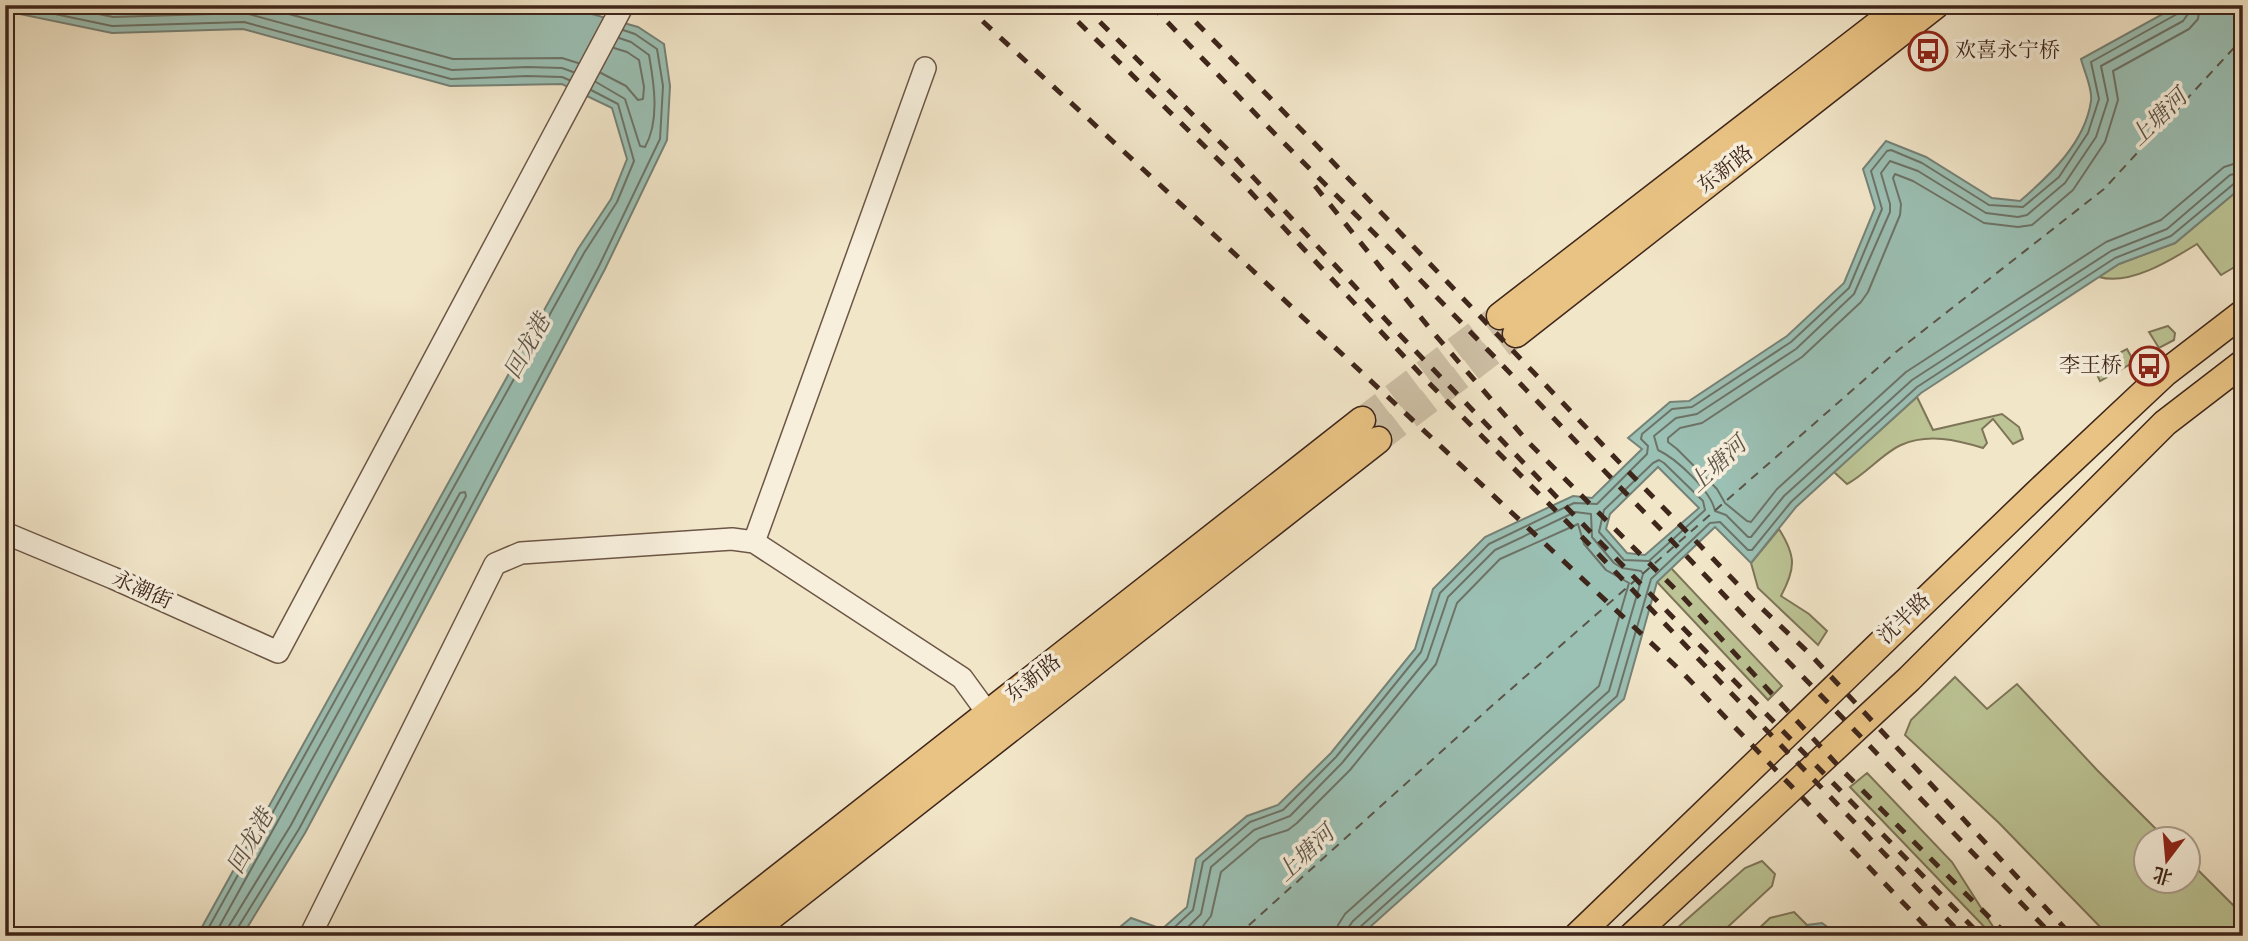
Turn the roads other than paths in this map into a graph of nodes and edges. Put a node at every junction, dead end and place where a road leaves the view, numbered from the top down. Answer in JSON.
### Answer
{"nodes":[{"id":1,"x":622,"y":5,"type":"edge"},
{"id":2,"x":1903,"y":5,"type":"edge"},
{"id":3,"x":1936,"y":5,"type":"edge"},
{"id":4,"x":925,"y":68,"type":"dead end"},
{"id":5,"x":2243,"y":313,"type":"edge"},
{"id":6,"x":2243,"y":363,"type":"edge"},
{"id":7,"x":1370,"y":430,"type":"tunnel mouth"},
{"id":8,"x":5,"y":533,"type":"edge"},
{"id":9,"x":754,"y":542,"type":"junction"},
{"id":10,"x":996,"y":724,"type":"junction"},
{"id":11,"x":310,"y":936,"type":"edge"},
{"id":12,"x":704,"y":936,"type":"edge"},
{"id":13,"x":746,"y":936,"type":"edge"},
{"id":14,"x":1577,"y":936,"type":"edge"},
{"id":15,"x":1632,"y":936,"type":"edge"}],
"edges":[{"from":1,"to":8,"type":"street","name":"永潮街"},
{"from":2,"to":3,"type":"main road","name":"东新路"},
{"from":4,"to":9,"type":"street"},
{"from":5,"to":14,"type":"main road","name":"沈半路"},
{"from":6,"to":15,"type":"main road"},
{"from":7,"to":10,"type":"main road","name":"东新路"},
{"from":9,"to":10,"type":"street"},
{"from":9,"to":11,"type":"street"},
{"from":10,"to":12,"type":"main road","name":"东新路"},
{"from":10,"to":13,"type":"main road","name":"东新路"}]}
